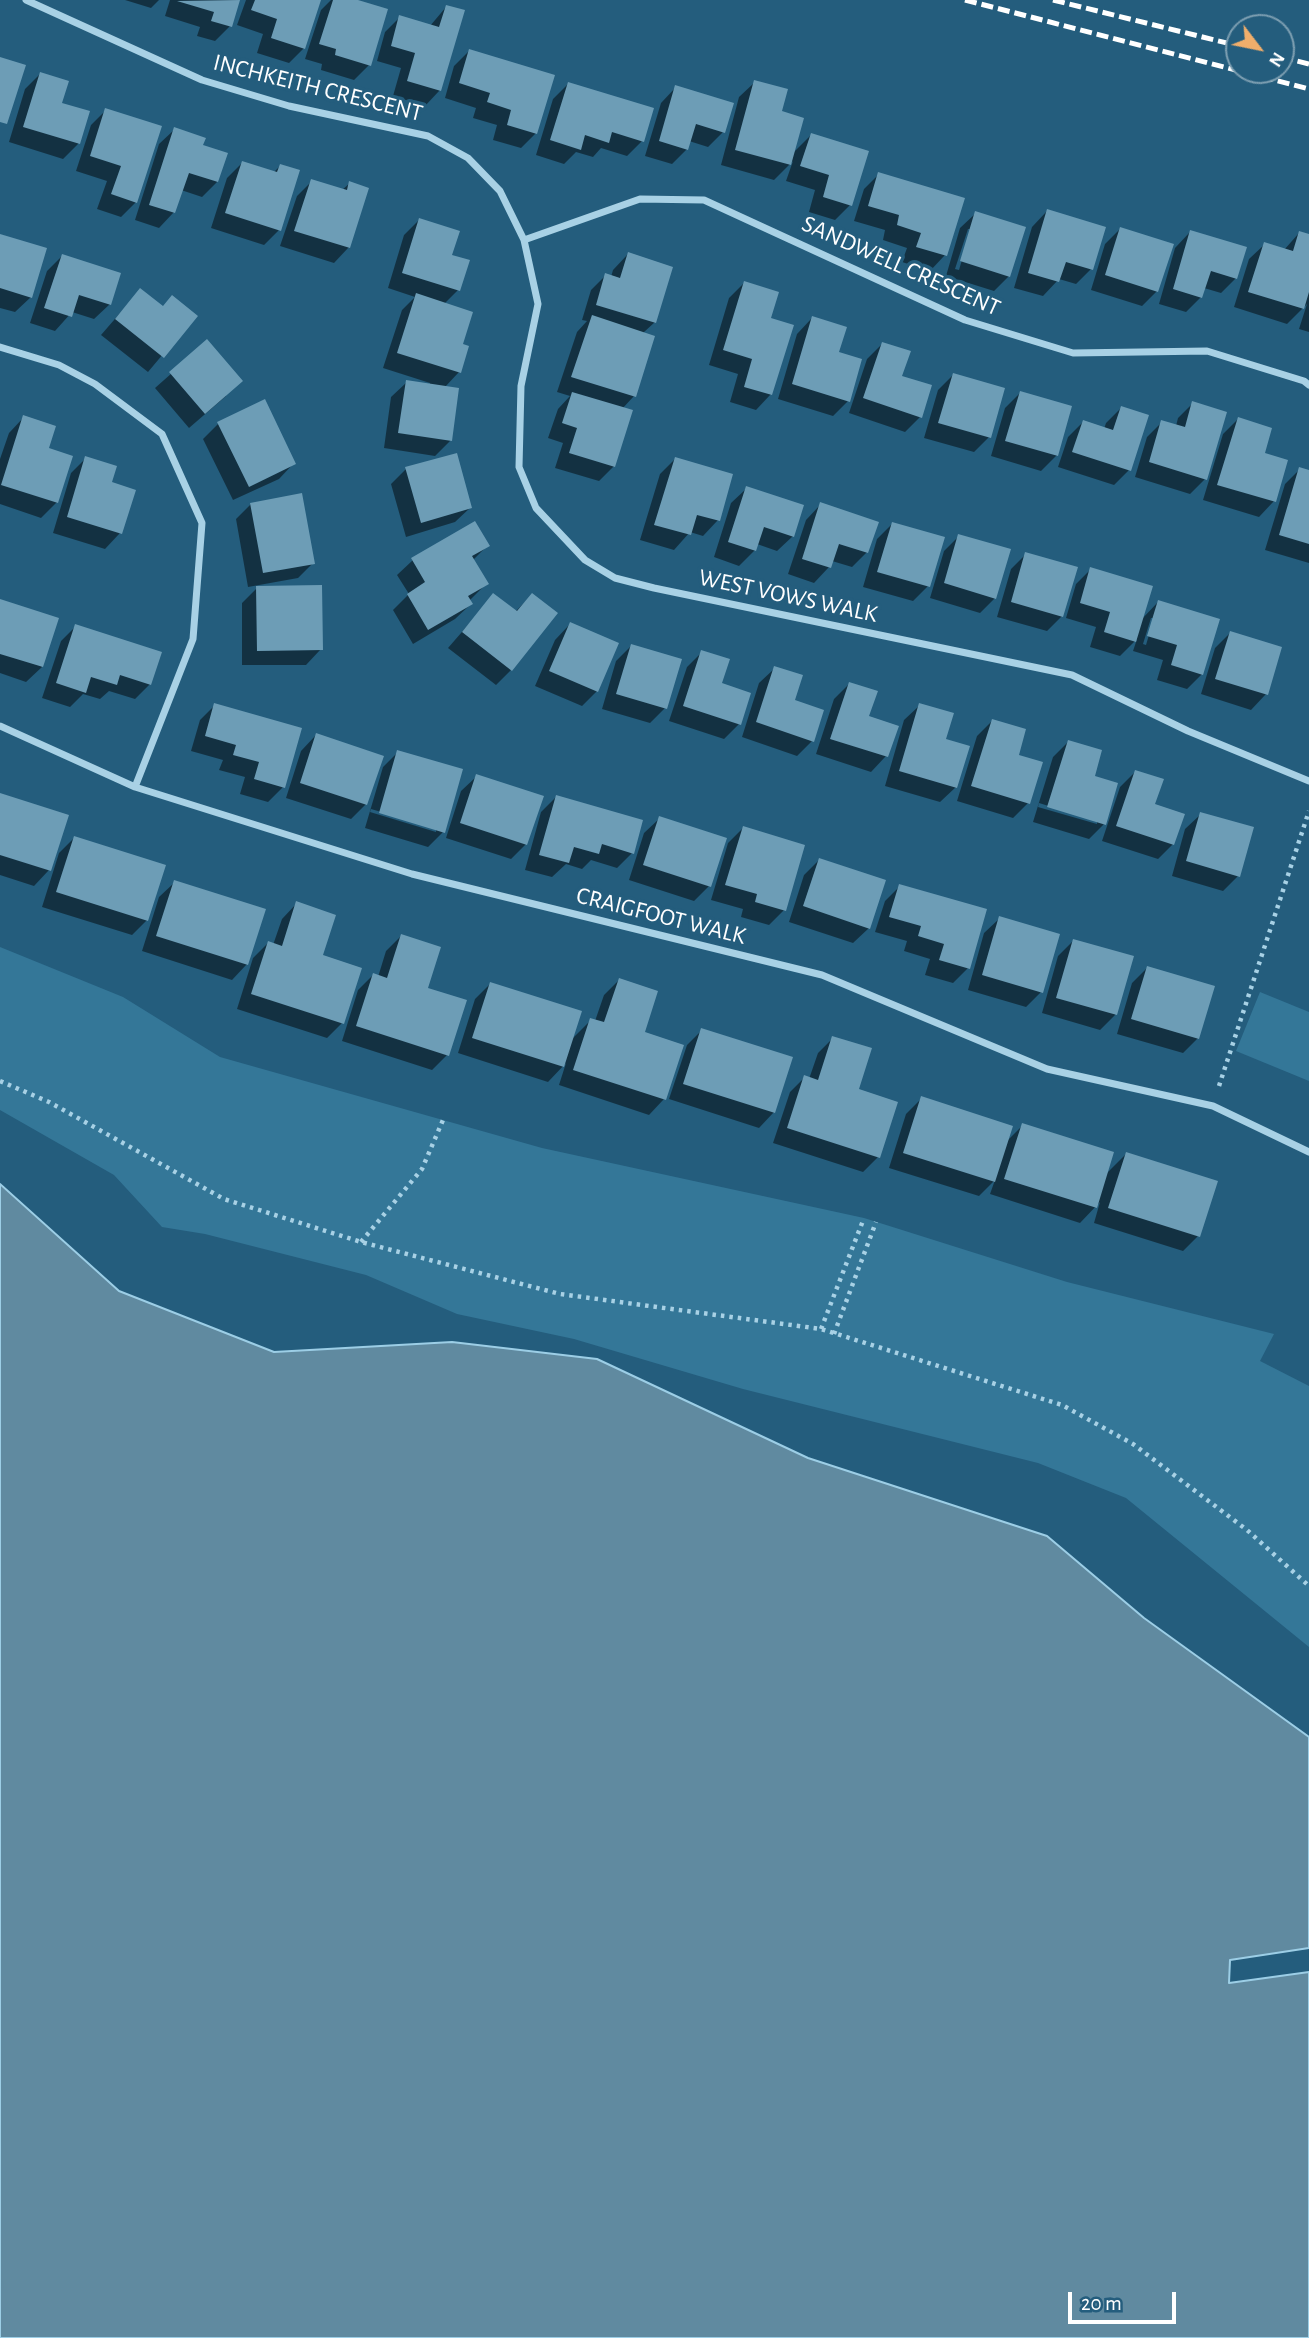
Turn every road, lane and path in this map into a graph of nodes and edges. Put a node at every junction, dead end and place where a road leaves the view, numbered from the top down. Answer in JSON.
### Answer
{"nodes":[{"id":1,"x":26,"y":0,"type":"edge"},
{"id":2,"x":524,"y":240,"type":"junction"},
{"id":3,"x":0,"y":347,"type":"edge"},
{"id":4,"x":1309,"y":385,"type":"edge"},
{"id":5,"x":0,"y":726,"type":"edge"},
{"id":6,"x":1309,"y":781,"type":"edge"},
{"id":7,"x":135,"y":787,"type":"junction"},
{"id":8,"x":1309,"y":811,"type":"edge"},
{"id":9,"x":0,"y":1080,"type":"edge"},
{"id":10,"x":1213,"y":1105,"type":"junction"},
{"id":11,"x":443,"y":1120,"type":"dead end"},
{"id":12,"x":1309,"y":1152,"type":"edge"},
{"id":13,"x":864,"y":1218,"type":"dead end"},
{"id":14,"x":876,"y":1222,"type":"dead end"},
{"id":15,"x":361,"y":1242,"type":"junction"},
{"id":16,"x":821,"y":1329,"type":"junction"},
{"id":17,"x":834,"y":1334,"type":"junction"},
{"id":18,"x":1309,"y":1586,"type":"edge"}],
"edges":[{"from":1,"to":2,"type":"street","name":"INCHKEITH CRESCENT"},
{"from":2,"to":4,"type":"street","name":"SANDWELL CRESCENT"},
{"from":2,"to":6,"type":"street","name":"WEST VOWS WALK"},
{"from":3,"to":7,"type":"street"},
{"from":5,"to":7,"type":"street","name":"CRAIGFOOT WALK"},
{"from":7,"to":10,"type":"street","name":"CRAIGFOOT WALK"},
{"from":8,"to":10,"type":"path"},
{"from":9,"to":15,"type":"path"},
{"from":10,"to":12,"type":"street","name":"CRAIGFOOT WALK"},
{"from":11,"to":15,"type":"path"},
{"from":13,"to":16,"type":"path"},
{"from":14,"to":17,"type":"path"},
{"from":15,"to":16,"type":"path"},
{"from":16,"to":17,"type":"path"},
{"from":17,"to":18,"type":"path"}]}
